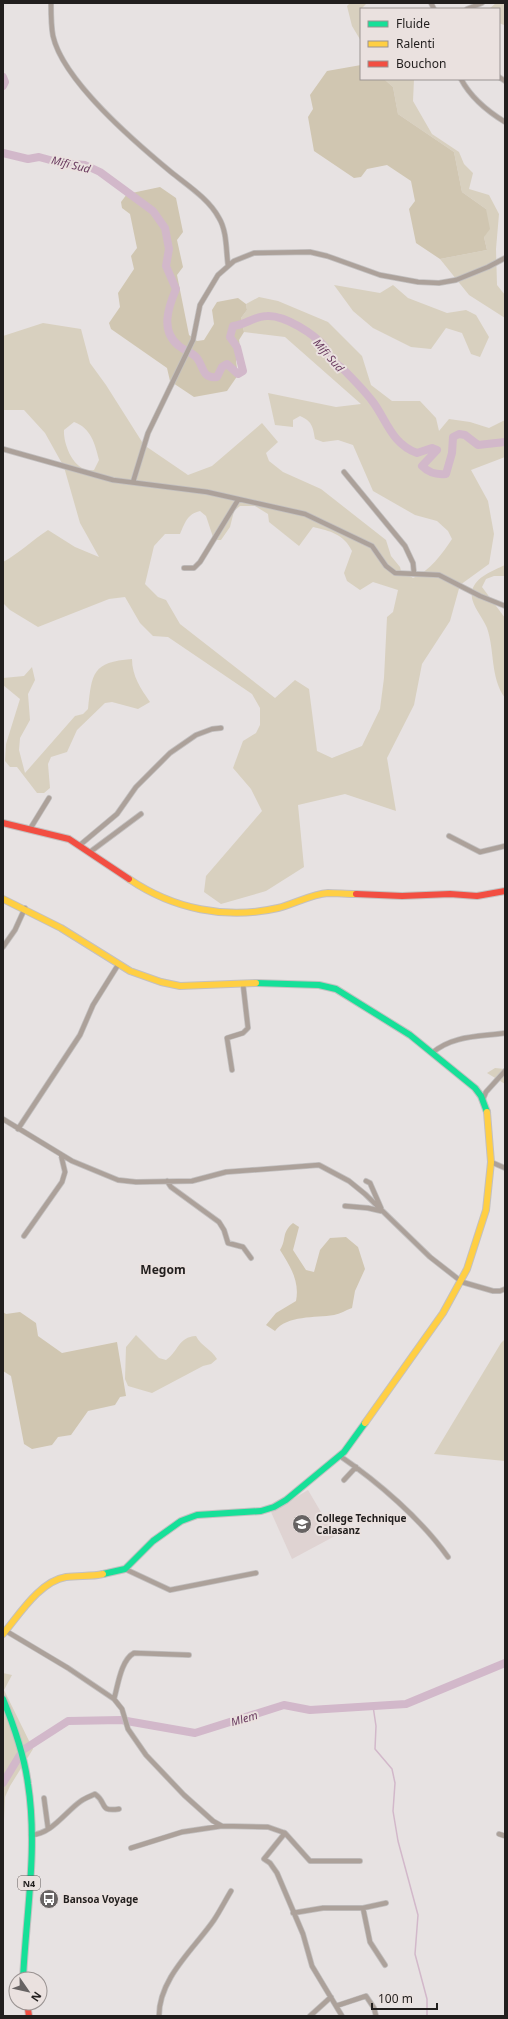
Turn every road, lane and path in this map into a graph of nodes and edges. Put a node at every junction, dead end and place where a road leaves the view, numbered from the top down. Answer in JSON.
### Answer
{"nodes":[{"id":1,"x":51,"y":3,"type":"edge"},
{"id":2,"x":482,"y":3,"type":"edge"},
{"id":3,"x":470,"y":8,"type":"edge"},
{"id":4,"x":462,"y":80,"type":"edge"},
{"id":5,"x":505,"y":122,"type":"edge"},
{"id":6,"x":505,"y":258,"type":"edge"},
{"id":7,"x":228,"y":265,"type":"junction"},
{"id":8,"x":3,"y":449,"type":"edge"},
{"id":9,"x":344,"y":472,"type":"dead end"},
{"id":10,"x":133,"y":482,"type":"junction"},
{"id":11,"x":238,"y":500,"type":"junction"},
{"id":12,"x":184,"y":568,"type":"dead end"},
{"id":13,"x":414,"y":573,"type":"junction"},
{"id":14,"x":505,"y":606,"type":"edge"},
{"id":15,"x":221,"y":728,"type":"dead end"},
{"id":16,"x":49,"y":798,"type":"dead end"},
{"id":17,"x":141,"y":814,"type":"dead end"},
{"id":18,"x":3,"y":823,"type":"edge"},
{"id":19,"x":30,"y":828,"type":"junction"},
{"id":20,"x":449,"y":836,"type":"dead end"},
{"id":21,"x":80,"y":845,"type":"junction"},
{"id":22,"x":505,"y":846,"type":"edge"},
{"id":23,"x":90,"y":852,"type":"junction"},
{"id":24,"x":505,"y":891,"type":"edge"},
{"id":25,"x":3,"y":899,"type":"edge"},
{"id":26,"x":25,"y":908,"type":"junction"},
{"id":27,"x":3,"y":947,"type":"edge"},
{"id":28,"x":118,"y":965,"type":"junction"},
{"id":29,"x":243,"y":984,"type":"junction"},
{"id":30,"x":505,"y":1033,"type":"edge"},
{"id":31,"x":432,"y":1053,"type":"junction"},
{"id":32,"x":232,"y":1070,"type":"dead end"},
{"id":33,"x":505,"y":1072,"type":"edge"},
{"id":34,"x":483,"y":1099,"type":"junction"},
{"id":35,"x":3,"y":1119,"type":"edge"},
{"id":36,"x":18,"y":1129,"type":"junction"},
{"id":37,"x":62,"y":1155,"type":"junction"},
{"id":38,"x":491,"y":1162,"type":"junction"},
{"id":39,"x":505,"y":1168,"type":"edge"},
{"id":40,"x":167,"y":1181,"type":"junction"},
{"id":41,"x":366,"y":1181,"type":"dead end"},
{"id":42,"x":345,"y":1206,"type":"dead end"},
{"id":43,"x":383,"y":1212,"type":"junction"},
{"id":44,"x":24,"y":1236,"type":"dead end"},
{"id":45,"x":250,"y":1258,"type":"dead end"},
{"id":46,"x":462,"y":1282,"type":"junction"},
{"id":47,"x":505,"y":1288,"type":"edge"},
{"id":48,"x":340,"y":1456,"type":"junction"},
{"id":49,"x":356,"y":1466,"type":"junction"},
{"id":50,"x":344,"y":1480,"type":"dead end"},
{"id":51,"x":448,"y":1557,"type":"dead end"},
{"id":52,"x":125,"y":1568,"type":"junction"},
{"id":53,"x":256,"y":1573,"type":"dead end"},
{"id":54,"x":4,"y":1632,"type":"edge"},
{"id":55,"x":189,"y":1656,"type":"dead end"},
{"id":56,"x":3,"y":1699,"type":"edge"},
{"id":57,"x":114,"y":1699,"type":"junction"},
{"id":58,"x":44,"y":1798,"type":"dead end"},
{"id":59,"x":119,"y":1809,"type":"dead end"},
{"id":60,"x":222,"y":1826,"type":"junction"},
{"id":61,"x":48,"y":1828,"type":"junction"},
{"id":62,"x":285,"y":1833,"type":"junction"},
{"id":63,"x":498,"y":1834,"type":"dead end"},
{"id":64,"x":34,"y":1835,"type":"junction"},
{"id":65,"x":505,"y":1836,"type":"edge"},
{"id":66,"x":131,"y":1848,"type":"dead end"},
{"id":67,"x":360,"y":1861,"type":"dead end"},
{"id":68,"x":231,"y":1891,"type":"dead end"},
{"id":69,"x":386,"y":1904,"type":"dead end"},
{"id":70,"x":364,"y":1908,"type":"junction"},
{"id":71,"x":293,"y":1913,"type":"junction"},
{"id":72,"x":26,"y":1956,"type":"junction"},
{"id":73,"x":385,"y":1965,"type":"dead end"},
{"id":74,"x":24,"y":1971,"type":"edge"},
{"id":75,"x":27,"y":1971,"type":"edge"},
{"id":76,"x":331,"y":1996,"type":"junction"},
{"id":77,"x":336,"y":2006,"type":"junction"},
{"id":78,"x":159,"y":2016,"type":"edge"},
{"id":79,"x":310,"y":2016,"type":"edge"},
{"id":80,"x":342,"y":2016,"type":"edge"},
{"id":81,"x":376,"y":2016,"type":"edge"}],
"edges":[{"from":1,"to":7,"type":"street"},
{"from":2,"to":3,"type":"street"},
{"from":4,"to":5,"type":"street"},
{"from":6,"to":7,"type":"street"},
{"from":7,"to":10,"type":"street"},
{"from":8,"to":10,"type":"street"},
{"from":9,"to":13,"type":"street"},
{"from":10,"to":11,"type":"street"},
{"from":11,"to":12,"type":"street"},
{"from":11,"to":13,"type":"street"},
{"from":13,"to":14,"type":"street"},
{"from":15,"to":21,"type":"street"},
{"from":16,"to":19,"type":"street"},
{"from":17,"to":23,"type":"street"},
{"from":18,"to":19,"type":"main road"},
{"from":19,"to":21,"type":"main road"},
{"from":20,"to":22,"type":"street"},
{"from":21,"to":23,"type":"main road"},
{"from":23,"to":24,"type":"main road"},
{"from":25,"to":26,"type":"main road"},
{"from":26,"to":27,"type":"street"},
{"from":26,"to":28,"type":"main road"},
{"from":28,"to":29,"type":"main road"},
{"from":28,"to":36,"type":"street"},
{"from":29,"to":31,"type":"main road"},
{"from":29,"to":32,"type":"street"},
{"from":30,"to":31,"type":"street"},
{"from":31,"to":34,"type":"main road"},
{"from":33,"to":34,"type":"street"},
{"from":34,"to":38,"type":"main road"},
{"from":35,"to":36,"type":"street"},
{"from":36,"to":37,"type":"street"},
{"from":37,"to":40,"type":"street"},
{"from":37,"to":44,"type":"street"},
{"from":38,"to":39,"type":"street"},
{"from":38,"to":46,"type":"main road"},
{"from":40,"to":43,"type":"street"},
{"from":40,"to":45,"type":"street"},
{"from":41,"to":43,"type":"street"},
{"from":42,"to":43,"type":"street"},
{"from":43,"to":46,"type":"street"},
{"from":46,"to":47,"type":"street"},
{"from":46,"to":48,"type":"main road"},
{"from":48,"to":49,"type":"street"},
{"from":48,"to":52,"type":"main road"},
{"from":49,"to":50,"type":"street"},
{"from":49,"to":51,"type":"street"},
{"from":52,"to":53,"type":"street"},
{"from":52,"to":54,"type":"main road"},
{"from":54,"to":57,"type":"street"},
{"from":55,"to":57,"type":"street"},
{"from":56,"to":64,"type":"main road","number":"N4"},
{"from":57,"to":60,"type":"street"},
{"from":58,"to":61,"type":"street"},
{"from":59,"to":61,"type":"street"},
{"from":60,"to":62,"type":"street"},
{"from":60,"to":66,"type":"street"},
{"from":61,"to":64,"type":"street"},
{"from":62,"to":67,"type":"street"},
{"from":62,"to":71,"type":"street"},
{"from":63,"to":65,"type":"street"},
{"from":64,"to":72,"type":"main road","number":"N4"},
{"from":68,"to":78,"type":"street"},
{"from":69,"to":70,"type":"street"},
{"from":70,"to":71,"type":"street"},
{"from":70,"to":73,"type":"street"},
{"from":71,"to":76,"type":"street"},
{"from":72,"to":74,"type":"main road","number":"N4"},
{"from":72,"to":75,"type":"main road","number":"N4"},
{"from":76,"to":77,"type":"street"},
{"from":76,"to":79,"type":"street"},
{"from":77,"to":80,"type":"street"},
{"from":77,"to":81,"type":"street"}]}
